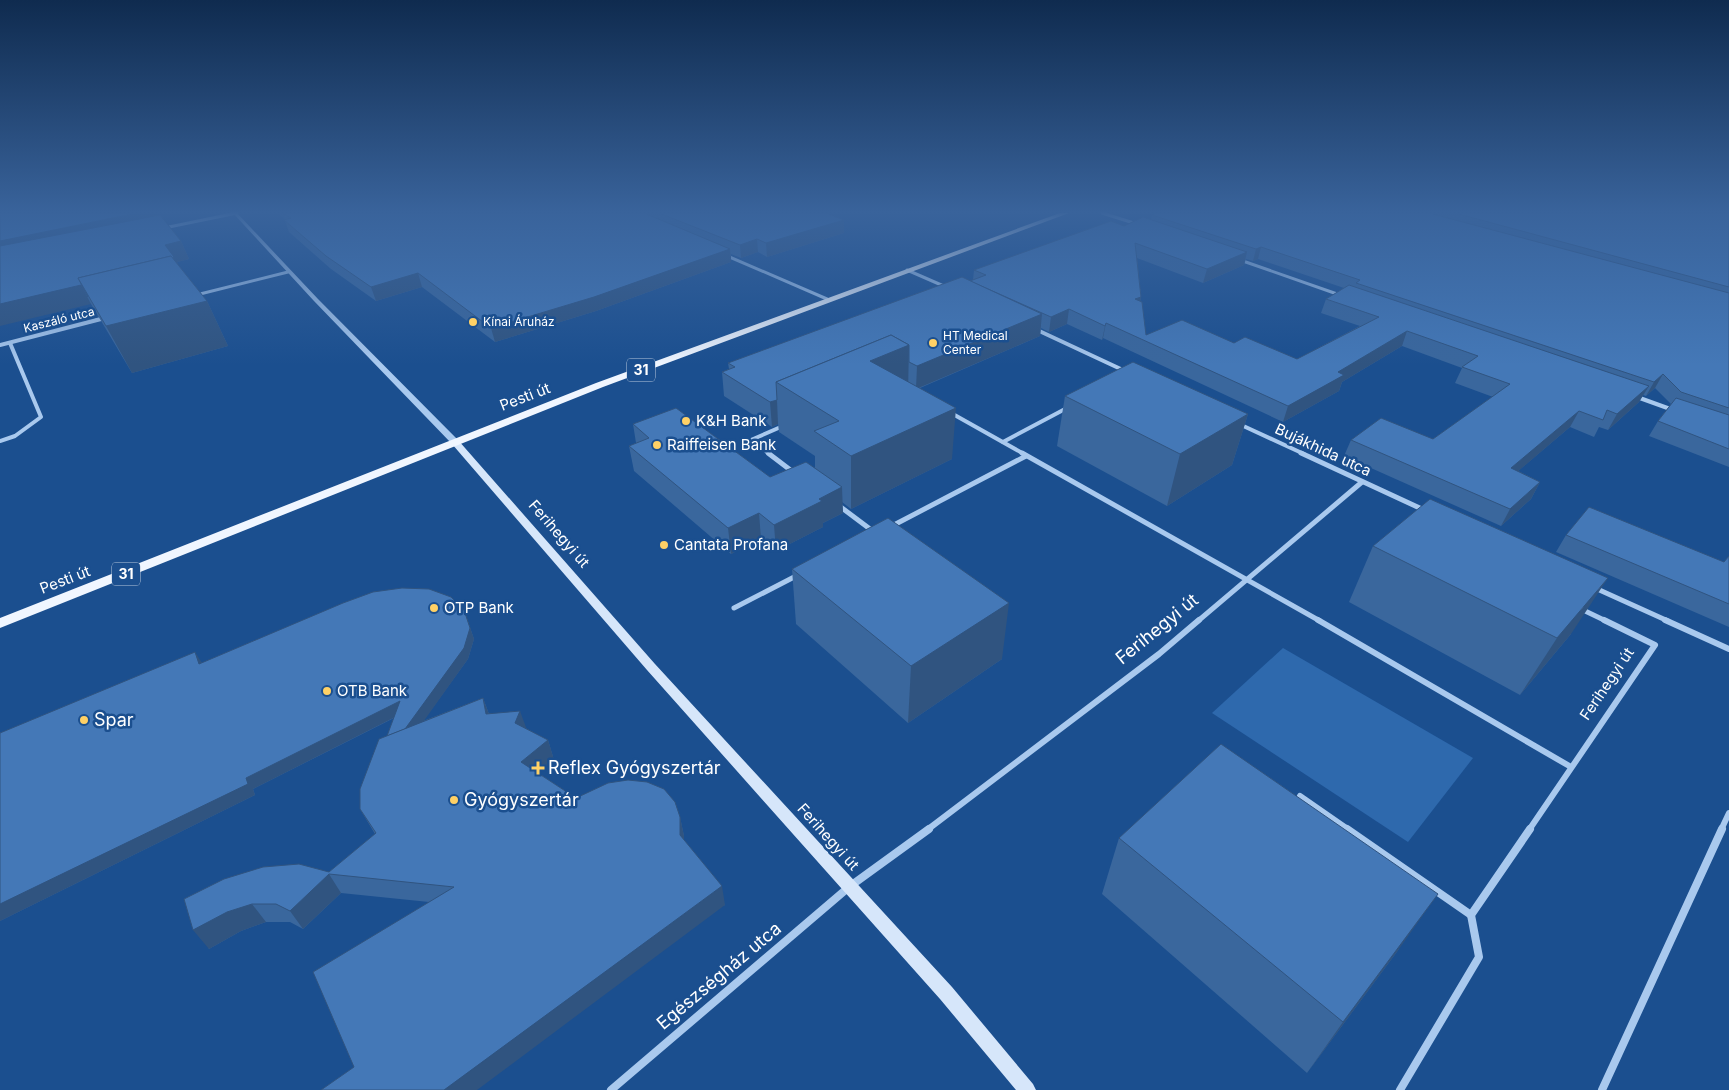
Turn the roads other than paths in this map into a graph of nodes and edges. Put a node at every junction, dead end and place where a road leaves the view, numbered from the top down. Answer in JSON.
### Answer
{"nodes":[{"id":1,"x":281,"y":264,"type":"edge"},
{"id":2,"x":743,"y":264,"type":"edge"},
{"id":3,"x":924,"y":264,"type":"edge"},
{"id":4,"x":1251,"y":264,"type":"edge"},
{"id":5,"x":907,"y":270,"type":"junction"},
{"id":6,"x":288,"y":272,"type":"junction"},
{"id":7,"x":950,"y":289,"type":"edge"},
{"id":8,"x":194,"y":296,"type":"edge"},
{"id":9,"x":1346,"y":297,"type":"edge"},
{"id":10,"x":827,"y":299,"type":"junction"},
{"id":11,"x":107,"y":318,"type":"edge"},
{"id":12,"x":1027,"y":325,"type":"edge"},
{"id":13,"x":10,"y":343,"type":"junction"},
{"id":14,"x":0,"y":345,"type":"edge"},
{"id":15,"x":1124,"y":378,"type":"edge"},
{"id":16,"x":1636,"y":397,"type":"edge"},
{"id":17,"x":1076,"y":403,"type":"edge"},
{"id":18,"x":942,"y":408,"type":"edge"},
{"id":19,"x":1682,"y":413,"type":"edge"},
{"id":20,"x":1228,"y":420,"type":"edge"},
{"id":21,"x":785,"y":425,"type":"dead end"},
{"id":22,"x":0,"y":441,"type":"edge"},
{"id":23,"x":456,"y":442,"type":"junction"},
{"id":24,"x":1003,"y":442,"type":"junction"},
{"id":25,"x":1026,"y":456,"type":"junction"},
{"id":26,"x":798,"y":475,"type":"edge"},
{"id":27,"x":1362,"y":482,"type":"junction"},
{"id":28,"x":829,"y":498,"type":"edge"},
{"id":29,"x":1432,"y":514,"type":"edge"},
{"id":30,"x":876,"y":534,"type":"junction"},
{"id":31,"x":868,"y":538,"type":"edge"},
{"id":32,"x":801,"y":573,"type":"edge"},
{"id":33,"x":1249,"y":580,"type":"junction"},
{"id":34,"x":1589,"y":585,"type":"edge"},
{"id":35,"x":1574,"y":606,"type":"edge"},
{"id":36,"x":734,"y":608,"type":"dead end"},
{"id":37,"x":0,"y":623,"type":"edge"},
{"id":38,"x":1729,"y":649,"type":"edge"},
{"id":39,"x":1571,"y":767,"type":"junction"},
{"id":40,"x":1300,"y":796,"type":"edge"},
{"id":41,"x":1729,"y":813,"type":"edge"},
{"id":42,"x":849,"y":887,"type":"junction"},
{"id":43,"x":1471,"y":915,"type":"junction"},
{"id":44,"x":611,"y":1090,"type":"edge"},
{"id":45,"x":1027,"y":1090,"type":"edge"},
{"id":46,"x":1400,"y":1090,"type":"edge"},
{"id":47,"x":1602,"y":1090,"type":"edge"}],
"edges":[{"from":1,"to":6,"type":"street","name":"Ferihegyi út"},
{"from":2,"to":10,"type":"street"},
{"from":3,"to":5,"type":"main road","name":"Pesti út","number":"31"},
{"from":4,"to":9,"type":"street"},
{"from":5,"to":7,"type":"street"},
{"from":5,"to":10,"type":"main road","name":"Pesti út","number":"31"},
{"from":6,"to":8,"type":"street"},
{"from":6,"to":23,"type":"street","name":"Ferihegyi út"},
{"from":10,"to":23,"type":"main road","name":"Pesti út","number":"31"},
{"from":11,"to":13,"type":"street","name":"Kaszáló utca"},
{"from":12,"to":15,"type":"street"},
{"from":13,"to":14,"type":"street","name":"Kaszáló utca"},
{"from":13,"to":22,"type":"street","name":"Kaszáló utca"},
{"from":16,"to":19,"type":"street"},
{"from":17,"to":24,"type":"street"},
{"from":18,"to":24,"type":"street"},
{"from":20,"to":27,"type":"street","name":"Bujákhida utca"},
{"from":21,"to":26,"type":"street"},
{"from":23,"to":37,"type":"main road","name":"Pesti út","number":"31"},
{"from":23,"to":42,"type":"main road","name":"Ferihegyi út"},
{"from":24,"to":25,"type":"street"},
{"from":25,"to":30,"type":"street"},
{"from":25,"to":33,"type":"street"},
{"from":27,"to":29,"type":"street","name":"Bujákhida utca"},
{"from":27,"to":33,"type":"street","name":"Ferihegyi út"},
{"from":28,"to":30,"type":"street"},
{"from":30,"to":31,"type":"street"},
{"from":32,"to":36,"type":"street"},
{"from":33,"to":39,"type":"street"},
{"from":33,"to":42,"type":"street","name":"Ferihegyi út"},
{"from":34,"to":38,"type":"street"},
{"from":35,"to":39,"type":"street","name":"Ferihegyi út"},
{"from":39,"to":43,"type":"street","name":"Ferihegyi út"},
{"from":40,"to":43,"type":"street"},
{"from":41,"to":47,"type":"street"},
{"from":42,"to":44,"type":"street","name":"Egészségház utca"},
{"from":42,"to":45,"type":"main road","name":"Ferihegyi út"},
{"from":43,"to":46,"type":"street"}]}
